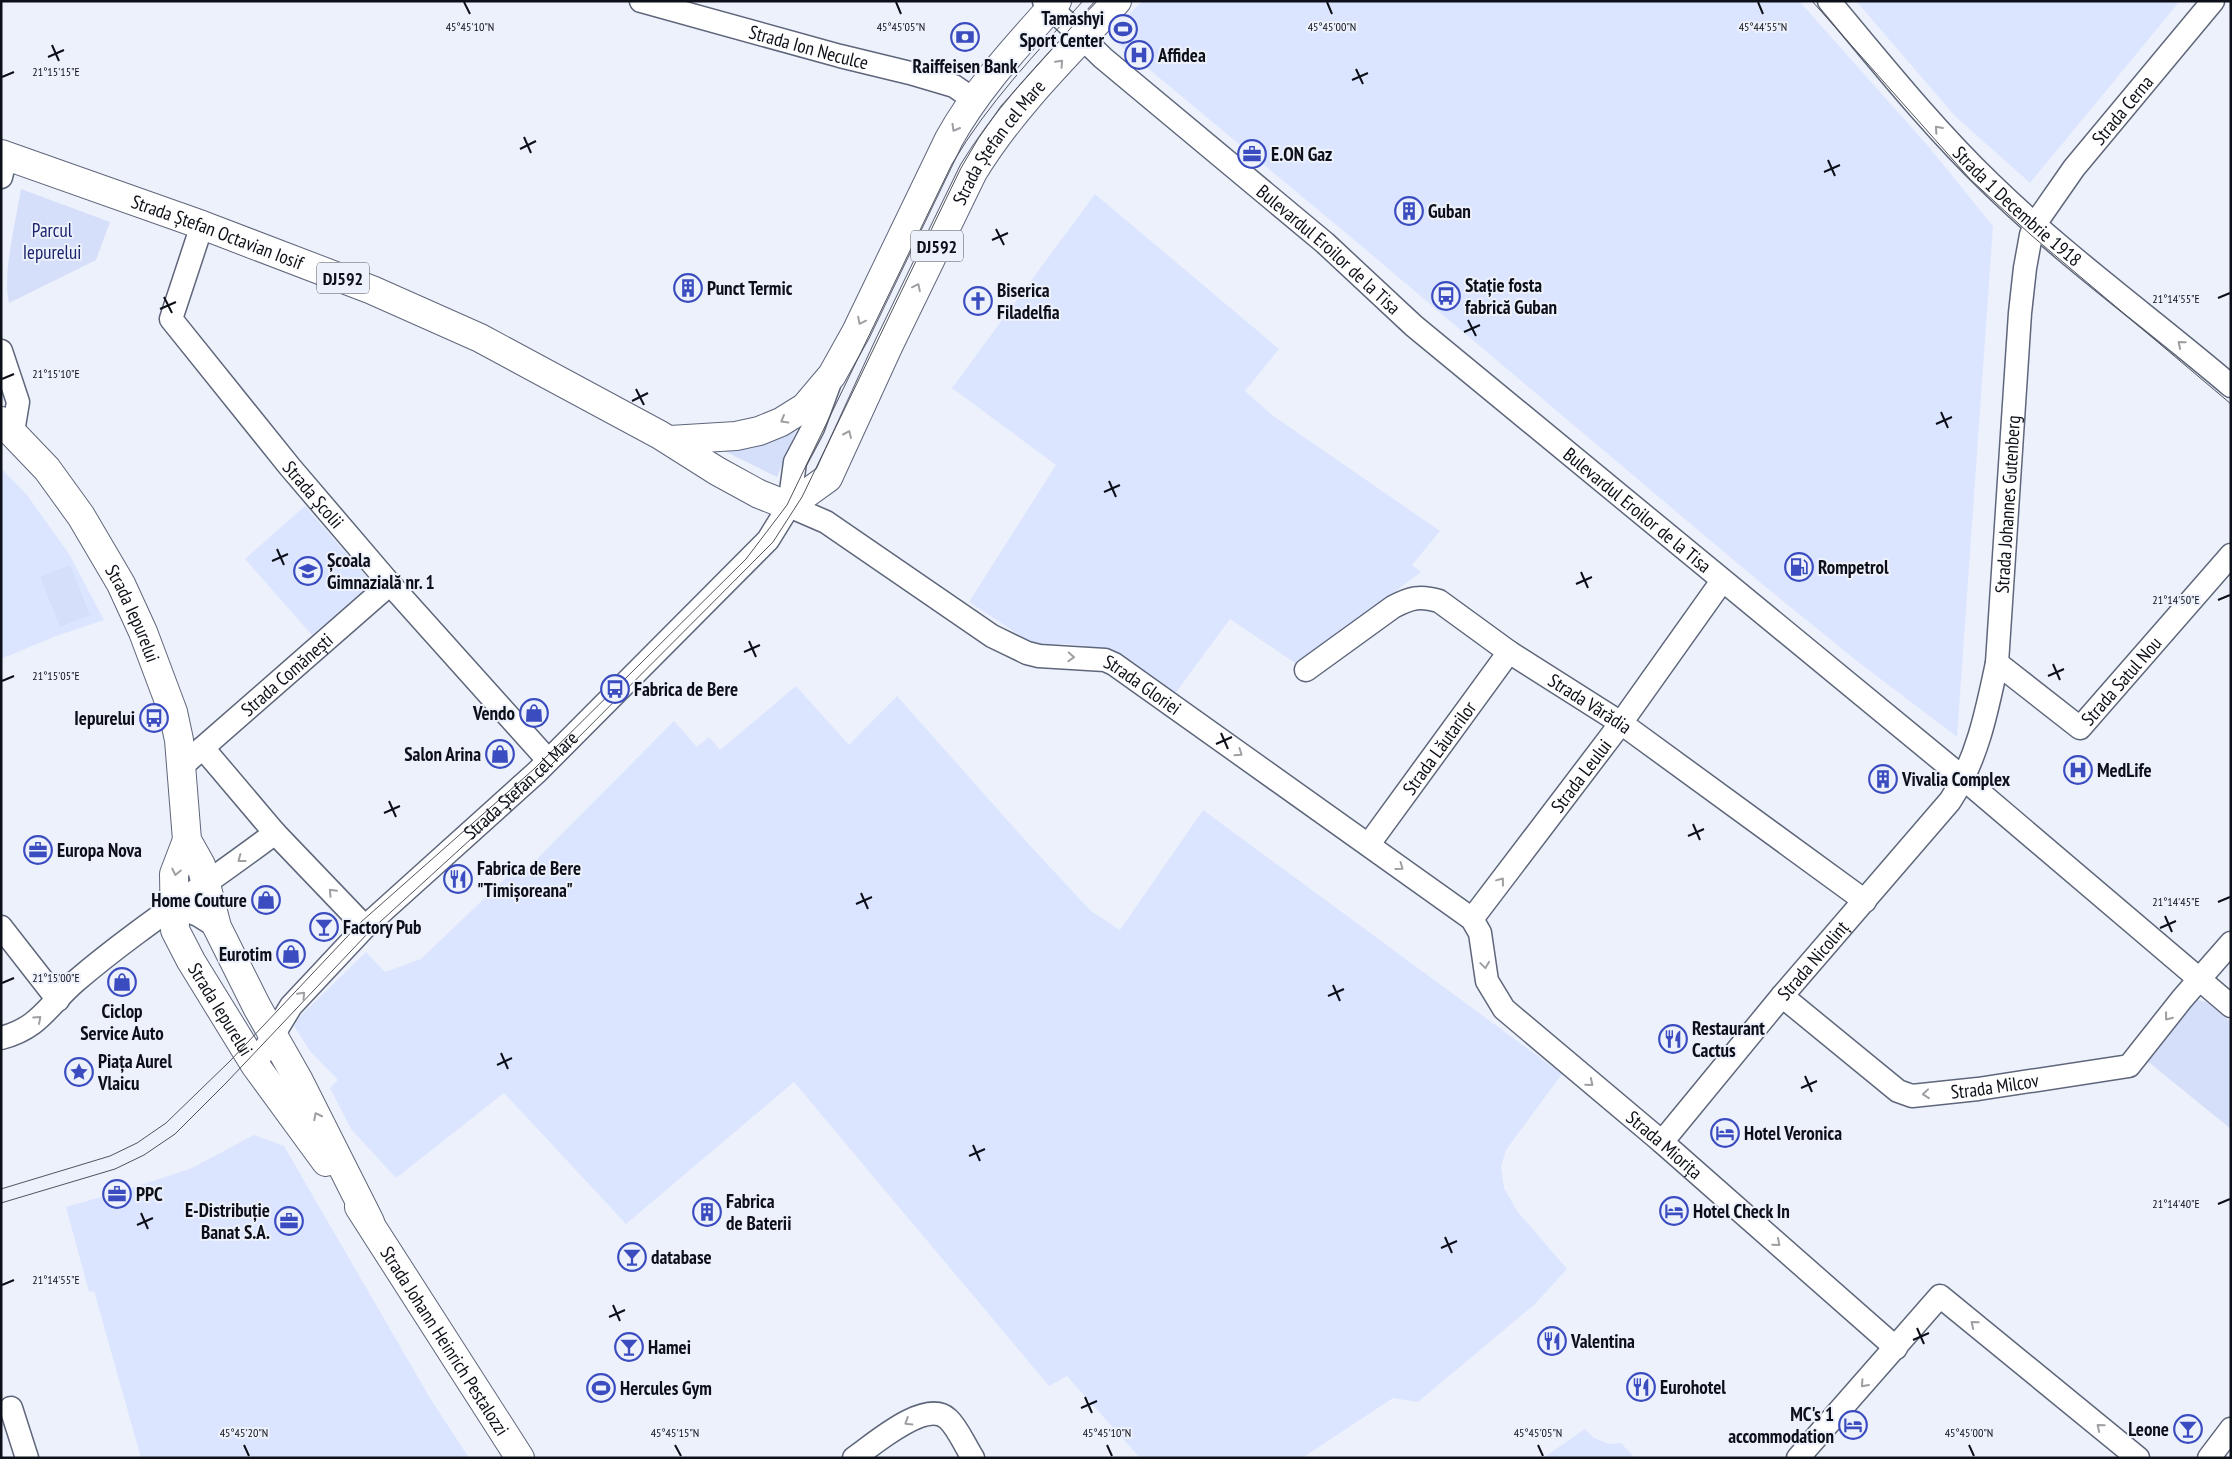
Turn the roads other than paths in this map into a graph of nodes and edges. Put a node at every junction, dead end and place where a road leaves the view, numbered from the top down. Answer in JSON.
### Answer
{"nodes":[{"id":1,"x":641,"y":1,"type":"edge"},
{"id":2,"x":1118,"y":1,"type":"edge"},
{"id":3,"x":1829,"y":1,"type":"edge"},
{"id":4,"x":2213,"y":1,"type":"edge"},
{"id":5,"x":1051,"y":4,"type":"edge"},
{"id":6,"x":1082,"y":38,"type":"junction"},
{"id":7,"x":974,"y":99,"type":"junction"},
{"id":8,"x":3,"y":162,"type":"edge"},
{"id":9,"x":2035,"y":224,"type":"junction"},
{"id":10,"x":202,"y":225,"type":"junction"},
{"id":11,"x":1,"y":351,"type":"edge"},
{"id":12,"x":2227,"y":374,"type":"edge"},
{"id":13,"x":832,"y":375,"type":"junction"},
{"id":14,"x":7,"y":427,"type":"edge"},
{"id":15,"x":670,"y":440,"type":"junction"},
{"id":16,"x":789,"y":506,"type":"junction"},
{"id":17,"x":2231,"y":555,"type":"edge"},
{"id":18,"x":1722,"y":582,"type":"junction"},
{"id":19,"x":390,"y":584,"type":"junction"},
{"id":20,"x":1509,"y":652,"type":"junction"},
{"id":21,"x":1997,"y":663,"type":"junction"},
{"id":22,"x":1306,"y":670,"type":"dead end"},
{"id":23,"x":1621,"y":723,"type":"junction"},
{"id":24,"x":203,"y":748,"type":"junction"},
{"id":25,"x":548,"y":760,"type":"junction"},
{"id":26,"x":182,"y":766,"type":"junction"},
{"id":27,"x":1964,"y":780,"type":"junction"},
{"id":28,"x":275,"y":833,"type":"junction"},
{"id":29,"x":188,"y":840,"type":"junction"},
{"id":30,"x":1369,"y":844,"type":"junction"},
{"id":31,"x":206,"y":885,"type":"junction"},
{"id":32,"x":1865,"y":901,"type":"junction"},
{"id":33,"x":175,"y":906,"type":"junction"},
{"id":34,"x":1472,"y":919,"type":"junction"},
{"id":35,"x":1,"y":926,"type":"edge"},
{"id":36,"x":217,"y":927,"type":"junction"},
{"id":37,"x":365,"y":928,"type":"junction"},
{"id":38,"x":2231,"y":943,"type":"edge"},
{"id":39,"x":2198,"y":979,"type":"junction"},
{"id":40,"x":1782,"y":996,"type":"junction"},
{"id":41,"x":58,"y":1000,"type":"junction"},
{"id":42,"x":2231,"y":1006,"type":"edge"},
{"id":43,"x":272,"y":1034,"type":"junction"},
{"id":44,"x":9,"y":1036,"type":"edge"},
{"id":45,"x":255,"y":1065,"type":"junction"},
{"id":46,"x":1662,"y":1142,"type":"junction"},
{"id":47,"x":370,"y":1222,"type":"junction"},
{"id":48,"x":1896,"y":1348,"type":"junction"},
{"id":49,"x":11,"y":1408,"type":"dead end"},
{"id":50,"x":2231,"y":1429,"type":"edge"},
{"id":51,"x":26,"y":1458,"type":"edge"},
{"id":52,"x":520,"y":1458,"type":"edge"},
{"id":53,"x":854,"y":1458,"type":"edge"},
{"id":54,"x":973,"y":1458,"type":"edge"},
{"id":55,"x":1798,"y":1458,"type":"edge"},
{"id":56,"x":2138,"y":1458,"type":"edge"},
{"id":57,"x":2209,"y":1458,"type":"edge"}],
"edges":[{"from":1,"to":7,"type":"street","name":"Strada Ion Neculce"},
{"from":2,"to":6,"type":"main road","name":"Strada Ștefan cel Mare","number":"DJ592"},
{"from":9,"to":3,"type":"street","name":"Strada 1 Decembrie 1918","one_way":true},
{"from":4,"to":9,"type":"street","name":"Strada Cerna"},
{"from":5,"to":6,"type":"street","name":"Bulevardul Eroilor de la Tisa"},
{"from":5,"to":7,"type":"main road","name":"Strada Ștefan cel Mare","number":"DJ592"},
{"from":16,"to":6,"type":"main road","name":"Strada Ștefan cel Mare","number":"DJ592","one_way":true},
{"from":6,"to":18,"type":"street","name":"Bulevardul Eroilor de la Tisa"},
{"from":7,"to":13,"type":"main road","name":"Strada Ștefan cel Mare","number":"DJ592","one_way":true},
{"from":8,"to":10,"type":"main road","name":"Strada Ștefan Octavian Iosif","number":"DJ592"},
{"from":12,"to":9,"type":"street","name":"Strada 1 Decembrie 1918","one_way":true},
{"from":9,"to":21,"type":"street","name":"Strada Johannes Gutenberg"},
{"from":10,"to":15,"type":"main road","name":"Strada Ștefan Octavian Iosif","number":"DJ592"},
{"from":10,"to":19,"type":"street","name":"Strada Școlii"},
{"from":11,"to":14,"type":"street"},
{"from":13,"to":15,"type":"main road","number":"DJ592","one_way":true},
{"from":13,"to":16,"type":"street","name":"Strada Ștefan cel Mare"},
{"from":14,"to":26,"type":"main road","name":"Strada Iepurelui"},
{"from":15,"to":16,"type":"main road","name":"Strada Ștefan Octavian Iosif","number":"DJ592"},
{"from":16,"to":25,"type":"street","name":"Strada Ștefan cel Mare"},
{"from":16,"to":30,"type":"street","name":"Strada Gloriei","one_way":true},
{"from":17,"to":21,"type":"street","name":"Strada Satul Nou"},
{"from":18,"to":23,"type":"street","name":"Strada Leului"},
{"from":18,"to":27,"type":"street","name":"Bulevardul Eroilor de la Tisa"},
{"from":19,"to":24,"type":"street","name":"Strada Comănești"},
{"from":19,"to":25,"type":"street","name":"Strada Școlii"},
{"from":20,"to":22,"type":"street","name":"Strada Vărădia"},
{"from":20,"to":23,"type":"street","name":"Strada Vărădia"},
{"from":20,"to":30,"type":"street","name":"Strada Lăutarilor"},
{"from":21,"to":27,"type":"street","name":"Strada Johannes Gutenberg"},
{"from":23,"to":32,"type":"street","name":"Strada Vărădia"},
{"from":34,"to":23,"type":"street","name":"Strada Leului","one_way":true},
{"from":24,"to":26,"type":"street","name":"Strada Comănești"},
{"from":24,"to":28,"type":"street"},
{"from":25,"to":37,"type":"street","name":"Strada Ștefan cel Mare"},
{"from":26,"to":29,"type":"main road","name":"Strada Iepurelui"},
{"from":27,"to":32,"type":"street","name":"Strada Nicolinț"},
{"from":27,"to":39,"type":"street","name":"Bulevardul Eroilor de la Tisa"},
{"from":28,"to":31,"type":"street","one_way":true},
{"from":37,"to":28,"type":"street","one_way":true},
{"from":29,"to":31,"type":"main road","name":"Strada Iepurelui"},
{"from":29,"to":33,"type":"main road","name":"Strada Iepurelui","one_way":true},
{"from":30,"to":34,"type":"street","name":"Strada Gloriei","one_way":true},
{"from":31,"to":33,"type":"street"},
{"from":31,"to":36,"type":"main road","name":"Strada Iepurelui"},
{"from":32,"to":40,"type":"street","name":"Strada Nicolinț"},
{"from":33,"to":36,"type":"street"},
{"from":33,"to":41,"type":"street"},
{"from":33,"to":45,"type":"main road","name":"Strada Iepurelui"},
{"from":34,"to":46,"type":"street","name":"Strada Miorița","one_way":true},
{"from":35,"to":41,"type":"street"},
{"from":36,"to":43,"type":"main road","name":"Strada Iepurelui"},
{"from":43,"to":37,"type":"street","name":"Strada Ștefan cel Mare","one_way":true},
{"from":38,"to":39,"type":"street","name":"Strada Milcov"},
{"from":39,"to":40,"type":"street","name":"Strada Milcov","one_way":true},
{"from":39,"to":42,"type":"street","name":"Bulevardul Eroilor de la Tisa"},
{"from":40,"to":46,"type":"street","name":"Strada Nicolinț"},
{"from":44,"to":41,"type":"street","one_way":true},
{"from":43,"to":45,"type":"street","name":"Strada Ștefan cel Mare"},
{"from":47,"to":43,"type":"main road","name":"Strada Johann Heinrich Pestalozzi","one_way":true},
{"from":45,"to":47,"type":"main road","name":"Strada Johann Heinrich Pestalozzi"},
{"from":46,"to":48,"type":"street","name":"Strada Miorița","one_way":true},
{"from":47,"to":52,"type":"main road","name":"Strada Johann Heinrich Pestalozzi"},
{"from":48,"to":55,"type":"street","one_way":true},
{"from":56,"to":48,"type":"street","one_way":true},
{"from":49,"to":51,"type":"street"},
{"from":50,"to":57,"type":"street"},
{"from":54,"to":53,"type":"street","one_way":true}]}
